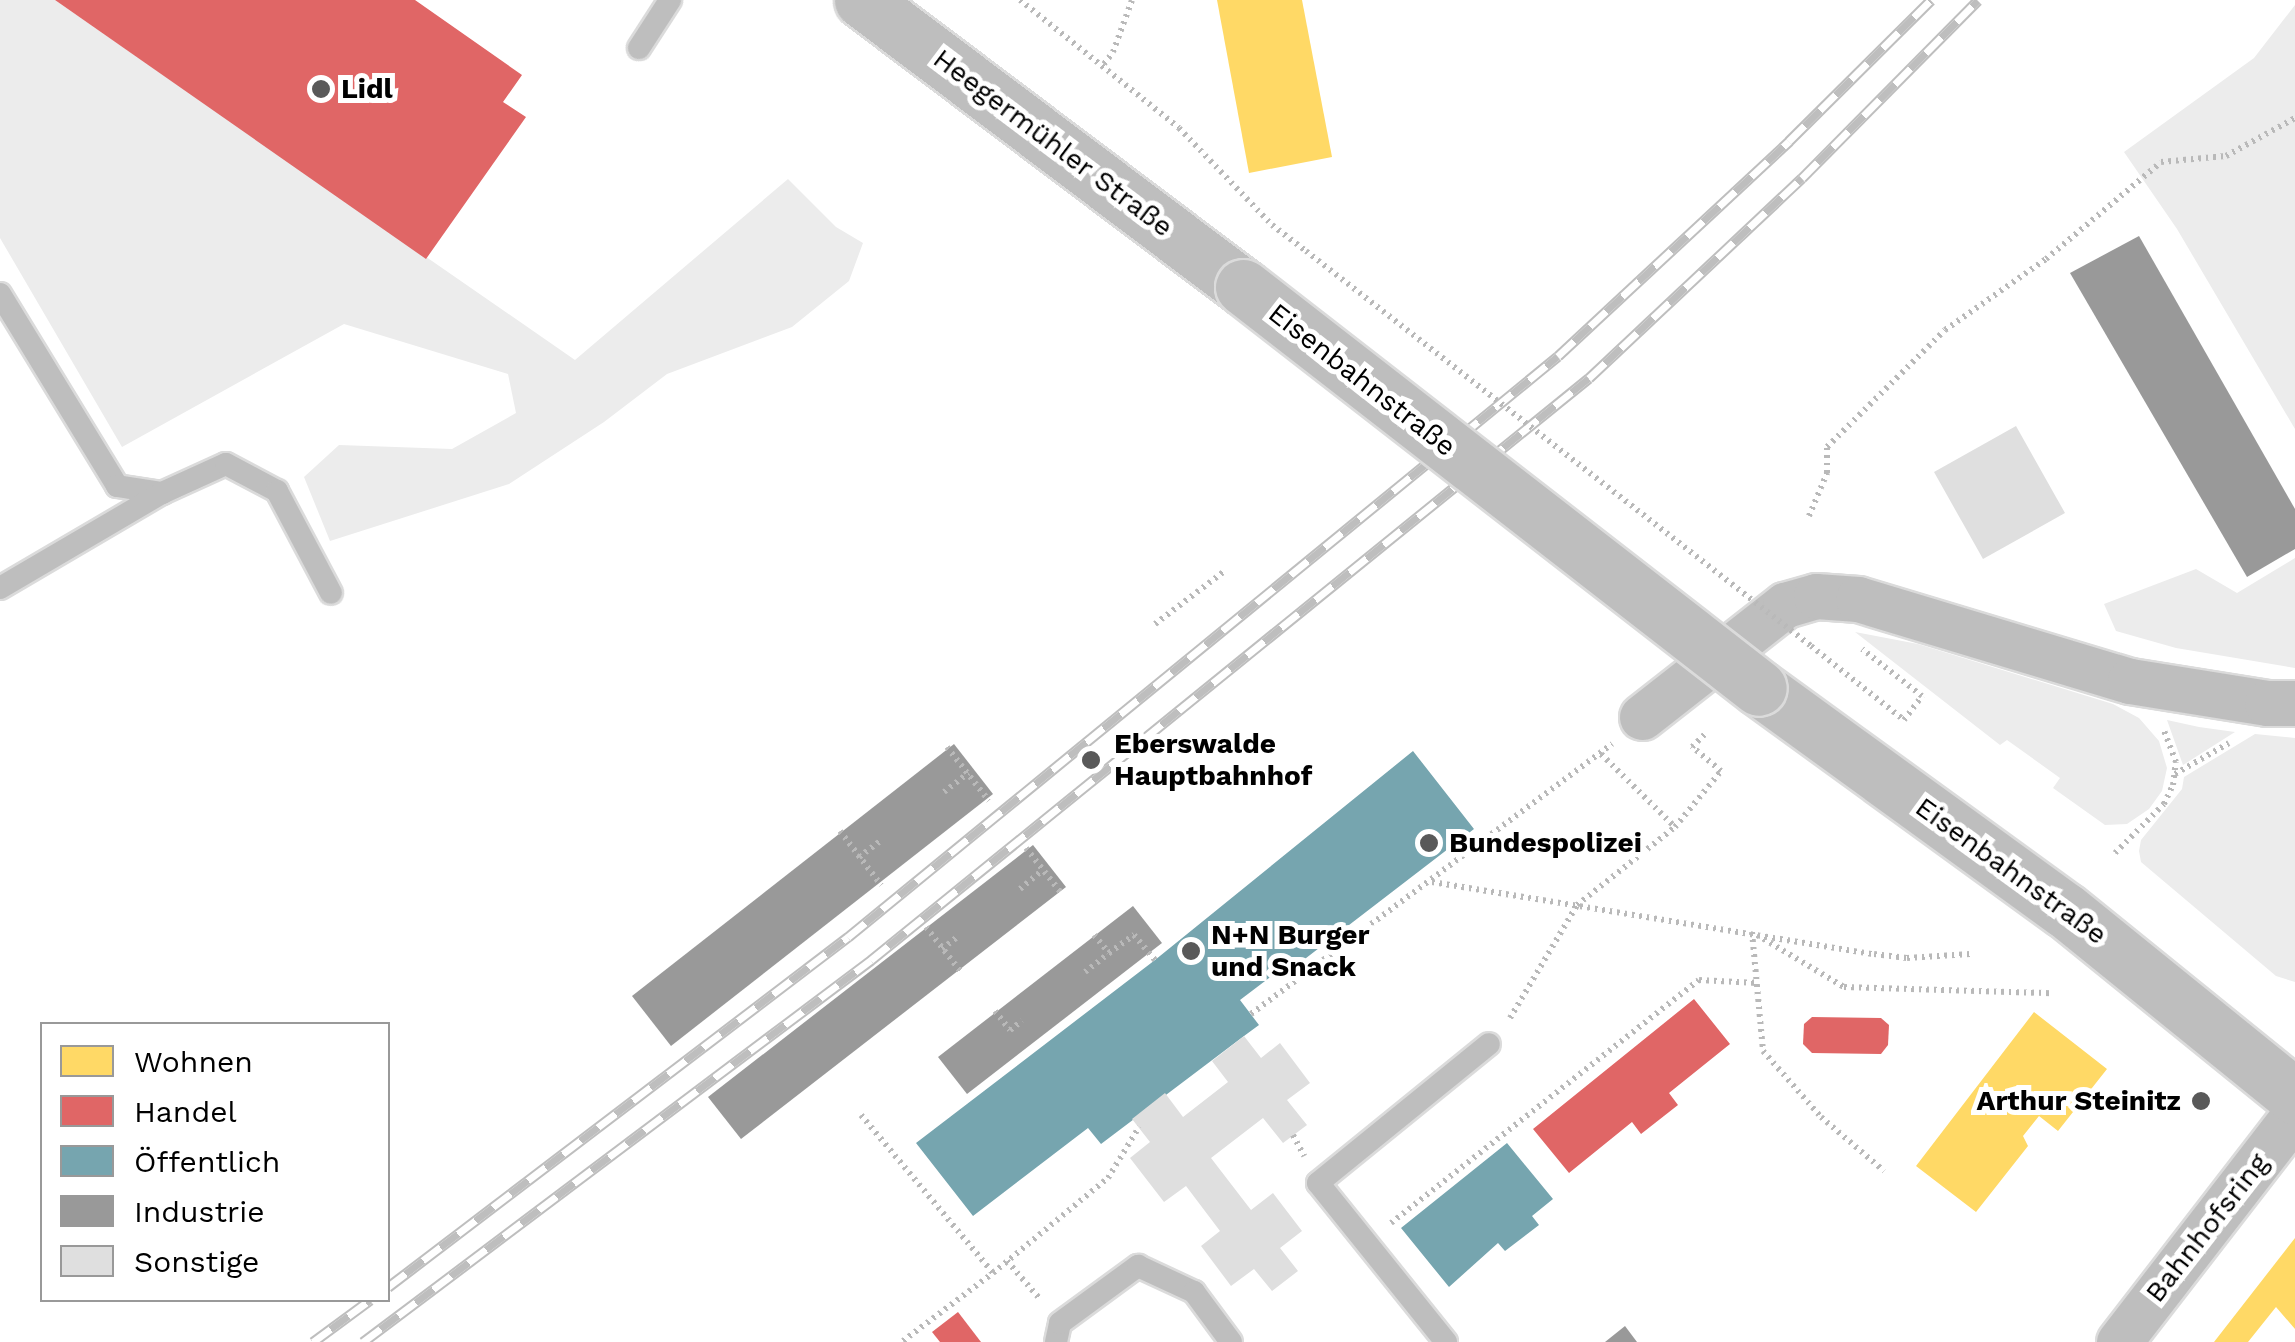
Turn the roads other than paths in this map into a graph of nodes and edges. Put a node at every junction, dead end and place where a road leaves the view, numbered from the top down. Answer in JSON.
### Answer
{"nodes":[{"id":1,"x":670,"y":0,"type":"edge"},
{"id":2,"x":862,"y":0,"type":"edge"},
{"id":3,"x":640,"y":48,"type":"dead end"},
{"id":4,"x":1243,"y":286,"type":"joint"},
{"id":5,"x":0,"y":294,"type":"edge"},
{"id":6,"x":162,"y":493,"type":"junction"},
{"id":7,"x":0,"y":588,"type":"edge"},
{"id":8,"x":331,"y":592,"type":"dead end"},
{"id":9,"x":2295,"y":703,"type":"edge"},
{"id":10,"x":1642,"y":716,"type":"road end"},
{"id":11,"x":1488,"y":1044,"type":"road end"},
{"id":12,"x":2295,"y":1096,"type":"edge"},
{"id":13,"x":2295,"y":1114,"type":"edge"},
{"id":14,"x":1058,"y":1333,"type":"edge"},
{"id":15,"x":1231,"y":1342,"type":"edge"},
{"id":16,"x":1446,"y":1342,"type":"edge"},
{"id":17,"x":2119,"y":1342,"type":"edge"}],
"edges":[{"from":1,"to":3,"type":"lane"},
{"from":2,"to":4,"type":"main road","name":"Heegermühler Straße"},
{"from":4,"to":12,"type":"main road","name":"Eisenbahnstraße","bridge":true},
{"from":5,"to":6,"type":"lane"},
{"from":6,"to":7,"type":"lane"},
{"from":6,"to":8,"type":"lane"},
{"from":9,"to":10,"type":"street"},
{"from":11,"to":16,"type":"lane"},
{"from":13,"to":17,"type":"street","name":"Bahnhofsring"},
{"from":14,"to":15,"type":"lane"}]}
